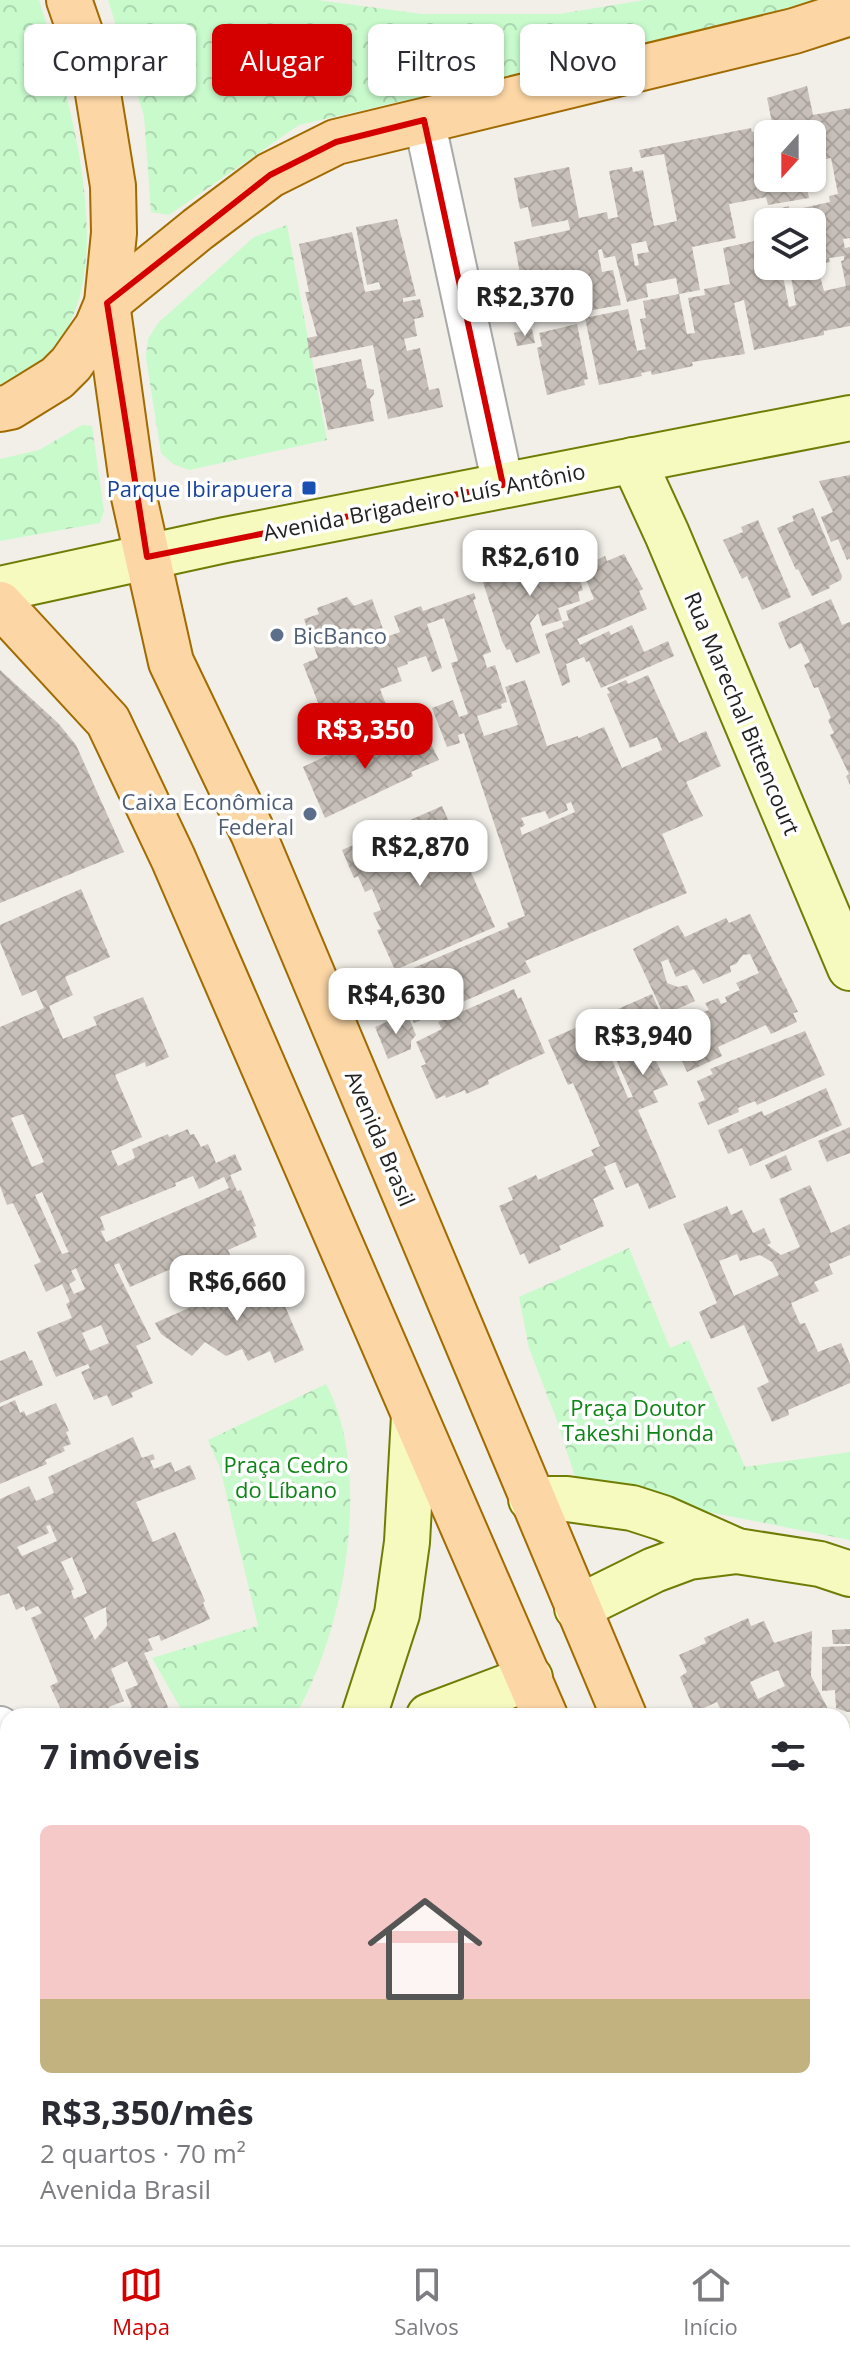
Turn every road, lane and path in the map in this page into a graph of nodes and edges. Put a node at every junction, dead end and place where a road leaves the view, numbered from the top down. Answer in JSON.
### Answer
{"nodes":[{"id":1,"x":69,"y":0,"type":"edge"},
{"id":2,"x":850,"y":13,"type":"edge"},
{"id":3,"x":424,"y":120,"type":"junction"},
{"id":4,"x":107,"y":303,"type":"junction"},
{"id":5,"x":0,"y":409,"type":"edge"},
{"id":6,"x":850,"y":418,"type":"edge"},
{"id":7,"x":633,"y":460,"type":"junction"},
{"id":8,"x":503,"y":485,"type":"junction"},
{"id":9,"x":147,"y":557,"type":"junction"},
{"id":10,"x":0,"y":589,"type":"edge"},
{"id":11,"x":0,"y":604,"type":"edge"},
{"id":12,"x":850,"y":968,"type":"edge"},
{"id":13,"x":414,"y":1416,"type":"junction"},
{"id":14,"x":531,"y":1499,"type":"junction"},
{"id":15,"x":737,"y":1551,"type":"junction"},
{"id":16,"x":850,"y":1574,"type":"edge"},
{"id":17,"x":577,"y":1608,"type":"junction"},
{"id":18,"x":538,"y":1697,"type":"edge"},
{"id":19,"x":367,"y":1708,"type":"edge"},
{"id":20,"x":475,"y":1708,"type":"edge"},
{"id":21,"x":621,"y":1708,"type":"edge"}],
"edges":[{"from":1,"to":4,"type":"main road"},
{"from":2,"to":3,"type":"main road"},
{"from":3,"to":4,"type":"main road"},
{"from":3,"to":8,"type":"street"},
{"from":4,"to":5,"type":"main road"},
{"from":4,"to":9,"type":"main road","name":"Avenida Brasil"},
{"from":6,"to":7,"type":"street","name":"Avenida Brigadeiro Luís Antônio"},
{"from":7,"to":8,"type":"street","name":"Avenida Brigadeiro Luís Antônio"},
{"from":7,"to":12,"type":"street","name":"Rua Marechal Bittencourt"},
{"from":8,"to":9,"type":"street","name":"Avenida Brigadeiro Luís Antônio"},
{"from":9,"to":10,"type":"street","name":"Avenida Brigadeiro Luís Antônio"},
{"from":9,"to":14,"type":"main road","name":"Avenida Brasil"},
{"from":11,"to":13,"type":"main road"},
{"from":13,"to":18,"type":"main road"},
{"from":13,"to":19,"type":"street"},
{"from":14,"to":15,"type":"street"},
{"from":14,"to":17,"type":"main road","name":"Avenida Brasil"},
{"from":15,"to":16,"type":"street"},
{"from":15,"to":17,"type":"street"},
{"from":17,"to":21,"type":"main road","name":"Avenida Brasil"},
{"from":18,"to":20,"type":"street"}]}
